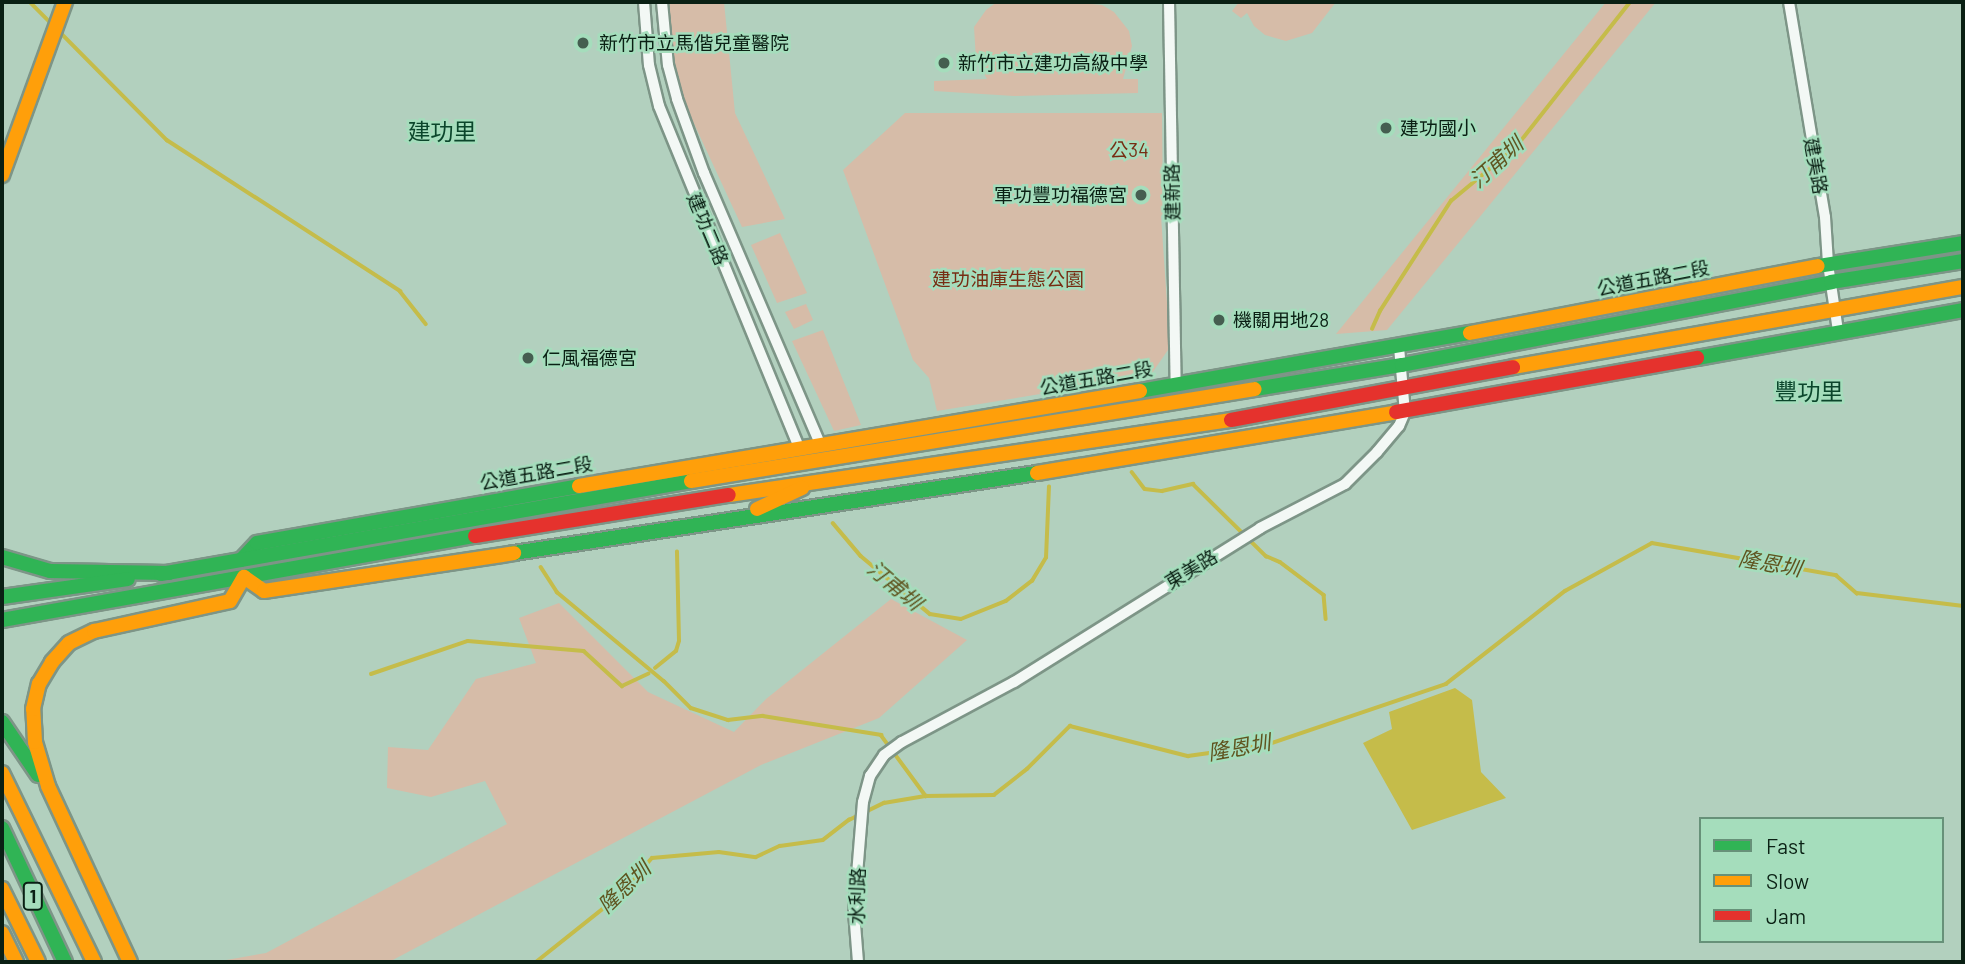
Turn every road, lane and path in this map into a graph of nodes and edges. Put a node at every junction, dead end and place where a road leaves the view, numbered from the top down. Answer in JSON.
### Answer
{"nodes":[{"id":1,"x":65,"y":2,"type":"edge"},
{"id":2,"x":644,"y":2,"type":"edge"},
{"id":3,"x":662,"y":2,"type":"edge"},
{"id":4,"x":1169,"y":2,"type":"edge"},
{"id":5,"x":1789,"y":2,"type":"edge"},
{"id":6,"x":2,"y":175,"type":"edge"},
{"id":7,"x":1963,"y":243,"type":"edge"},
{"id":8,"x":1963,"y":261,"type":"edge"},
{"id":9,"x":1828,"y":264,"type":"junction"},
{"id":10,"x":1831,"y":282,"type":"junction"},
{"id":11,"x":1963,"y":287,"type":"edge"},
{"id":12,"x":1835,"y":309,"type":"junction"},
{"id":13,"x":1963,"y":310,"type":"edge"},
{"id":14,"x":1838,"y":331,"type":"junction"},
{"id":15,"x":1399,"y":347,"type":"junction"},
{"id":16,"x":1402,"y":365,"type":"junction"},
{"id":17,"x":1176,"y":384,"type":"junction"},
{"id":18,"x":1404,"y":386,"type":"junction"},
{"id":19,"x":1405,"y":411,"type":"junction"},
{"id":20,"x":821,"y":446,"type":"junction"},
{"id":21,"x":800,"y":449,"type":"junction"},
{"id":22,"x":818,"y":481,"type":"junction"},
{"id":23,"x":740,"y":517,"type":"junction"},
{"id":24,"x":2,"y":557,"type":"edge"},
{"id":25,"x":240,"y":560,"type":"junction"},
{"id":26,"x":169,"y":573,"type":"junction"},
{"id":27,"x":244,"y":577,"type":"junction"},
{"id":28,"x":3,"y":597,"type":"edge"},
{"id":29,"x":6,"y":619,"type":"edge"},
{"id":30,"x":2,"y":722,"type":"edge"},
{"id":31,"x":2,"y":772,"type":"edge"},
{"id":32,"x":48,"y":786,"type":"junction"},
{"id":33,"x":863,"y":802,"type":"joint"},
{"id":34,"x":2,"y":828,"type":"edge"},
{"id":35,"x":2,"y":889,"type":"edge"},
{"id":36,"x":2,"y":933,"type":"edge"},
{"id":37,"x":16,"y":962,"type":"edge"},
{"id":38,"x":38,"y":962,"type":"edge"},
{"id":39,"x":65,"y":962,"type":"edge"},
{"id":40,"x":94,"y":962,"type":"edge"},
{"id":41,"x":130,"y":962,"type":"edge"},
{"id":42,"x":858,"y":962,"type":"edge"}],
"edges":[{"from":1,"to":6,"type":"main road"},
{"from":2,"to":21,"type":"street","name":"建功二路"},
{"from":3,"to":20,"type":"street","name":"建功二路"},
{"from":4,"to":17,"type":"street","name":"建新路"},
{"from":5,"to":9,"type":"street","name":"建美路"},
{"from":7,"to":9,"type":"main road","name":"公道五路二段"},
{"from":8,"to":10,"type":"main road","name":"公道五路二段"},
{"from":9,"to":10,"type":"street","name":"建美路"},
{"from":9,"to":15,"type":"main road","name":"公道五路二段"},
{"from":10,"to":12,"type":"street","name":"建美路"},
{"from":10,"to":16,"type":"main road","name":"公道五路二段"},
{"from":11,"to":12,"type":"main road"},
{"from":12,"to":14,"type":"street","name":"建美路"},
{"from":12,"to":18,"type":"main road"},
{"from":13,"to":14,"type":"main road"},
{"from":14,"to":19,"type":"main road"},
{"from":15,"to":16,"type":"street"},
{"from":15,"to":17,"type":"main road","name":"公道五路二段"},
{"from":16,"to":18,"type":"street"},
{"from":16,"to":25,"type":"main road","name":"公道五路二段"},
{"from":17,"to":20,"type":"main road","name":"公道五路二段"},
{"from":18,"to":19,"type":"street"},
{"from":18,"to":22,"type":"main road"},
{"from":19,"to":23,"type":"main road"},
{"from":19,"to":33,"type":"street","name":"東美路"},
{"from":20,"to":21,"type":"main road","name":"公道五路二段"},
{"from":21,"to":25,"type":"main road","name":"公道五路二段"},
{"from":22,"to":23,"type":"main road"},
{"from":22,"to":27,"type":"main road"},
{"from":23,"to":27,"type":"main road"},
{"from":24,"to":26,"type":"main road"},
{"from":25,"to":26,"type":"main road","name":"公道五路二段"},
{"from":26,"to":28,"type":"main road","name":"公道五路二段"},
{"from":27,"to":29,"type":"main road"},
{"from":27,"to":32,"type":"main road"},
{"from":30,"to":32,"type":"main road"},
{"from":31,"to":40,"type":"main road"},
{"from":32,"to":41,"type":"main road"},
{"from":33,"to":42,"type":"street","name":"水利路"},
{"from":34,"to":39,"type":"main road","number":"1"},
{"from":35,"to":38,"type":"main road","number":"1"},
{"from":36,"to":37,"type":"main road"}]}
